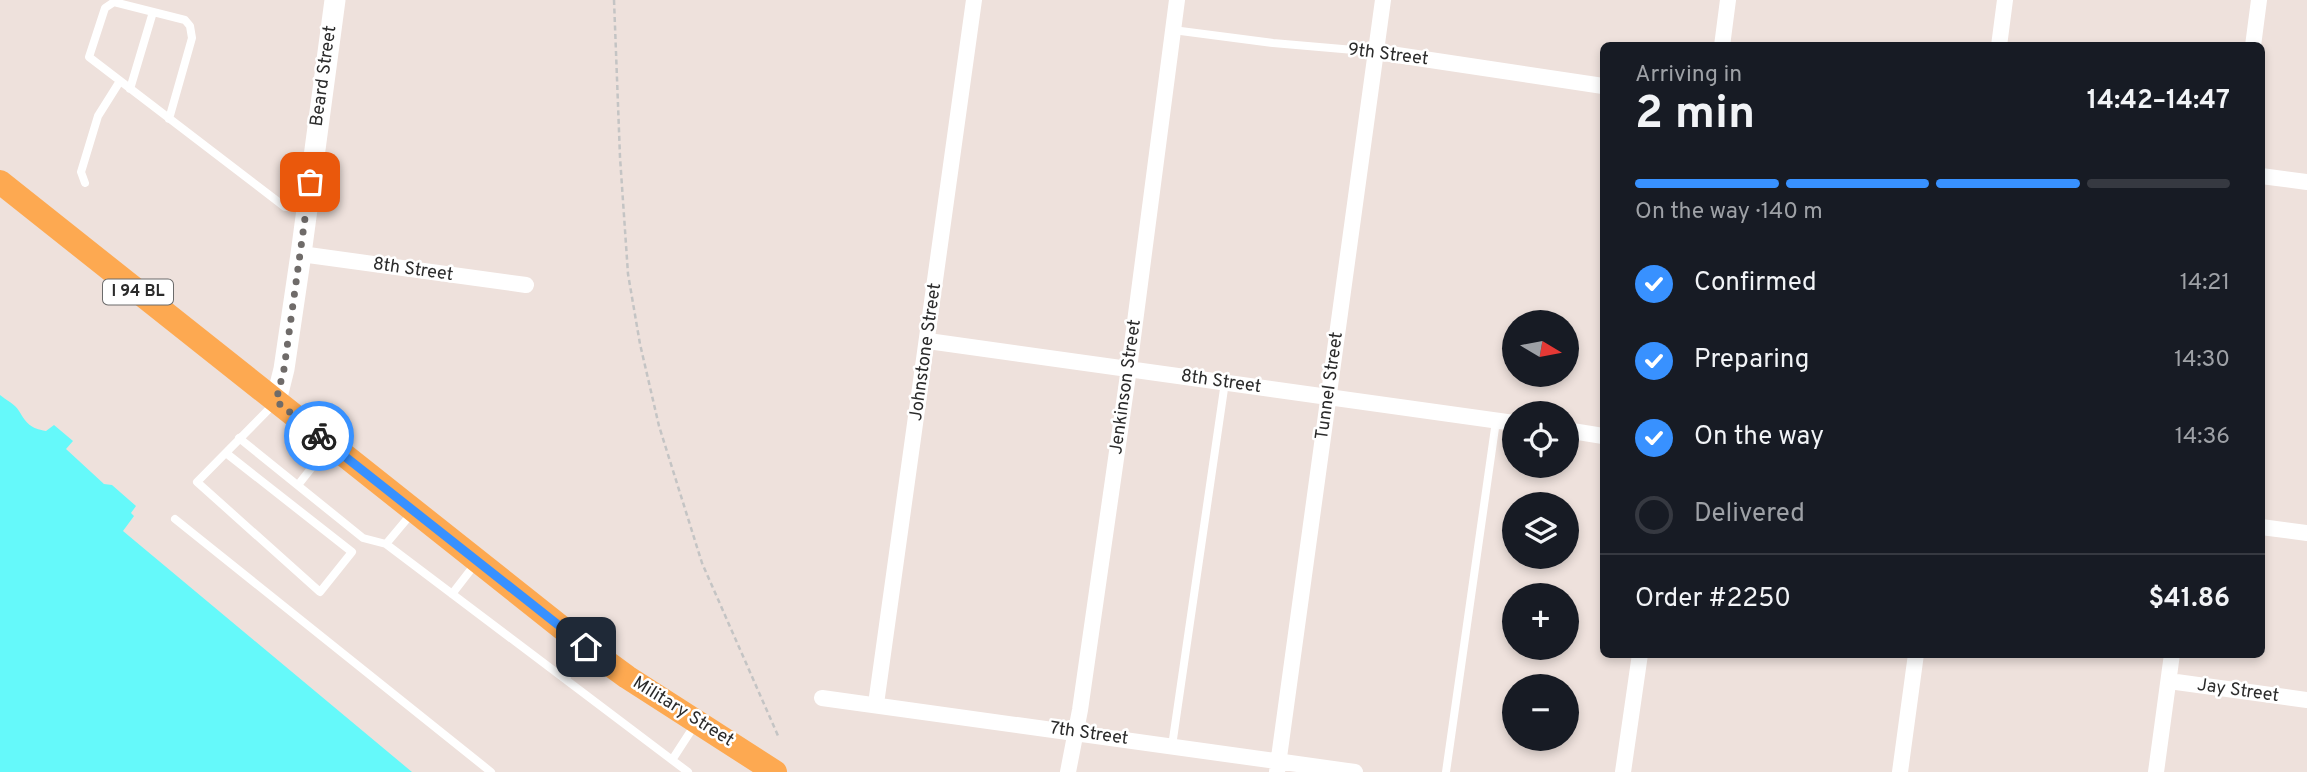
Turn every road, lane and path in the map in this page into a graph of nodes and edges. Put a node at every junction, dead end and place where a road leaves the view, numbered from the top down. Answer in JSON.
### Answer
{"nodes":[{"id":1,"x":335,"y":0,"type":"edge"},
{"id":2,"x":614,"y":0,"type":"edge"},
{"id":3,"x":974,"y":0,"type":"edge"},
{"id":4,"x":1177,"y":0,"type":"edge"},
{"id":5,"x":1384,"y":0,"type":"edge"},
{"id":6,"x":1728,"y":0,"type":"edge"},
{"id":7,"x":2005,"y":0,"type":"edge"},
{"id":8,"x":2259,"y":0,"type":"edge"},
{"id":9,"x":153,"y":12,"type":"junction"},
{"id":10,"x":1173,"y":30,"type":"junction"},
{"id":11,"x":1723,"y":42,"type":"edge"},
{"id":12,"x":2000,"y":42,"type":"edge"},
{"id":13,"x":2254,"y":42,"type":"edge"},
{"id":14,"x":1377,"y":52,"type":"junction"},
{"id":15,"x":120,"y":81,"type":"junction"},
{"id":16,"x":1600,"y":86,"type":"edge"},
{"id":17,"x":130,"y":89,"type":"junction"},
{"id":18,"x":169,"y":119,"type":"junction"},
{"id":19,"x":2265,"y":177,"type":"edge"},
{"id":20,"x":0,"y":182,"type":"edge"},
{"id":21,"x":2307,"y":182,"type":"edge"},
{"id":22,"x":85,"y":183,"type":"dead end"},
{"id":23,"x":307,"y":208,"type":"junction"},
{"id":24,"x":301,"y":254,"type":"junction"},
{"id":25,"x":526,"y":285,"type":"dead end"},
{"id":26,"x":928,"y":341,"type":"junction"},
{"id":27,"x":1129,"y":368,"type":"junction"},
{"id":28,"x":1225,"y":382,"type":"junction"},
{"id":29,"x":1328,"y":398,"type":"junction"},
{"id":30,"x":276,"y":401,"type":"junction"},
{"id":31,"x":1496,"y":421,"type":"junction"},
{"id":32,"x":1502,"y":422,"type":"edge"},
{"id":33,"x":1579,"y":432,"type":"edge"},
{"id":34,"x":1600,"y":436,"type":"edge"},
{"id":35,"x":239,"y":438,"type":"junction"},
{"id":36,"x":330,"y":444,"type":"junction"},
{"id":37,"x":226,"y":453,"type":"junction"},
{"id":38,"x":298,"y":485,"type":"junction"},
{"id":39,"x":414,"y":511,"type":"junction"},
{"id":40,"x":175,"y":519,"type":"dead end"},
{"id":41,"x":2265,"y":528,"type":"edge"},
{"id":42,"x":2307,"y":533,"type":"edge"},
{"id":43,"x":386,"y":544,"type":"junction"},
{"id":44,"x":477,"y":561,"type":"junction"},
{"id":45,"x":452,"y":594,"type":"junction"},
{"id":46,"x":586,"y":647,"type":"junction"},
{"id":47,"x":1639,"y":658,"type":"edge"},
{"id":48,"x":1915,"y":658,"type":"edge"},
{"id":49,"x":2172,"y":658,"type":"edge"},
{"id":50,"x":565,"y":679,"type":"junction"},
{"id":51,"x":2169,"y":681,"type":"junction"},
{"id":52,"x":822,"y":698,"type":"dead end"},
{"id":53,"x":2307,"y":700,"type":"edge"},
{"id":54,"x":876,"y":704,"type":"junction"},
{"id":55,"x":698,"y":721,"type":"junction"},
{"id":56,"x":1077,"y":733,"type":"junction"},
{"id":57,"x":779,"y":738,"type":"dead end"},
{"id":58,"x":1172,"y":746,"type":"junction"},
{"id":59,"x":671,"y":760,"type":"junction"},
{"id":60,"x":1278,"y":767,"type":"edge"},
{"id":61,"x":491,"y":772,"type":"edge"},
{"id":62,"x":688,"y":772,"type":"edge"},
{"id":63,"x":775,"y":772,"type":"edge"},
{"id":64,"x":1068,"y":772,"type":"edge"},
{"id":65,"x":1355,"y":772,"type":"edge"},
{"id":66,"x":1446,"y":772,"type":"edge"},
{"id":67,"x":1623,"y":772,"type":"edge"},
{"id":68,"x":1900,"y":772,"type":"edge"},
{"id":69,"x":2156,"y":772,"type":"edge"}],
"edges":[{"from":1,"to":23,"type":"street","name":"Beard Street"},
{"from":2,"to":57,"type":"path"},
{"from":3,"to":26,"type":"street","name":"Johnstone Street"},
{"from":4,"to":10,"type":"street","name":"Jenkinson Street"},
{"from":5,"to":14,"type":"street","name":"Tunnel Street"},
{"from":6,"to":11,"type":"street"},
{"from":7,"to":12,"type":"street"},
{"from":8,"to":13,"type":"street"},
{"from":9,"to":15,"type":"lane"},
{"from":9,"to":17,"type":"lane"},
{"from":9,"to":18,"type":"lane"},
{"from":10,"to":14,"type":"lane","name":"9th Street"},
{"from":10,"to":27,"type":"street","name":"Jenkinson Street"},
{"from":14,"to":16,"type":"street","name":"9th Street"},
{"from":14,"to":29,"type":"street","name":"Tunnel Street"},
{"from":15,"to":17,"type":"lane"},
{"from":15,"to":22,"type":"lane"},
{"from":17,"to":18,"type":"lane"},
{"from":18,"to":23,"type":"lane"},
{"from":19,"to":21,"type":"street"},
{"from":20,"to":30,"type":"main road","name":"Military Street","number":"I 94 BL"},
{"from":23,"to":24,"type":"street","name":"Beard Street"},
{"from":24,"to":25,"type":"street","name":"8th Street"},
{"from":24,"to":30,"type":"street","name":"Beard Street"},
{"from":26,"to":27,"type":"street","name":"8th Street"},
{"from":26,"to":54,"type":"street","name":"Johnstone Street"},
{"from":27,"to":28,"type":"street","name":"8th Street"},
{"from":27,"to":56,"type":"street","name":"Jenkinson Street"},
{"from":28,"to":29,"type":"street","name":"8th Street"},
{"from":28,"to":58,"type":"lane"},
{"from":29,"to":31,"type":"street","name":"8th Street"},
{"from":29,"to":60,"type":"street","name":"Tunnel Street"},
{"from":30,"to":35,"type":"lane"},
{"from":30,"to":36,"type":"main road","name":"Military Street","number":"I 94 BL"},
{"from":31,"to":32,"type":"street","name":"8th Street"},
{"from":31,"to":66,"type":"lane"},
{"from":33,"to":34,"type":"street"},
{"from":35,"to":37,"type":"lane"},
{"from":35,"to":38,"type":"lane"},
{"from":36,"to":38,"type":"lane"},
{"from":36,"to":39,"type":"main road","name":"Military Street","number":"I 94 BL"},
{"from":37,"to":37,"type":"lane"},
{"from":38,"to":43,"type":"lane"},
{"from":39,"to":43,"type":"lane"},
{"from":39,"to":44,"type":"main road","name":"Military Street","number":"I 94 BL"},
{"from":40,"to":61,"type":"lane"},
{"from":41,"to":42,"type":"street"},
{"from":43,"to":45,"type":"lane"},
{"from":44,"to":45,"type":"lane"},
{"from":44,"to":46,"type":"main road","name":"Military Street","number":"I 94 BL"},
{"from":45,"to":50,"type":"lane"},
{"from":46,"to":50,"type":"lane"},
{"from":46,"to":55,"type":"main road","name":"Military Street","number":"I 94 BL"},
{"from":47,"to":67,"type":"street"},
{"from":48,"to":68,"type":"street"},
{"from":49,"to":51,"type":"street"},
{"from":50,"to":59,"type":"lane"},
{"from":51,"to":53,"type":"street","name":"Jay Street"},
{"from":51,"to":69,"type":"street"},
{"from":52,"to":54,"type":"street","name":"7th Street"},
{"from":54,"to":56,"type":"street","name":"7th Street"},
{"from":55,"to":59,"type":"lane"},
{"from":55,"to":63,"type":"main road","name":"Military Street","number":"I 94 BL"},
{"from":56,"to":58,"type":"street","name":"7th Street"},
{"from":56,"to":64,"type":"street","name":"Jenkinson Street"},
{"from":58,"to":60,"type":"street","name":"7th Street"},
{"from":59,"to":62,"type":"lane"},
{"from":60,"to":65,"type":"street","name":"7th Street"}]}
